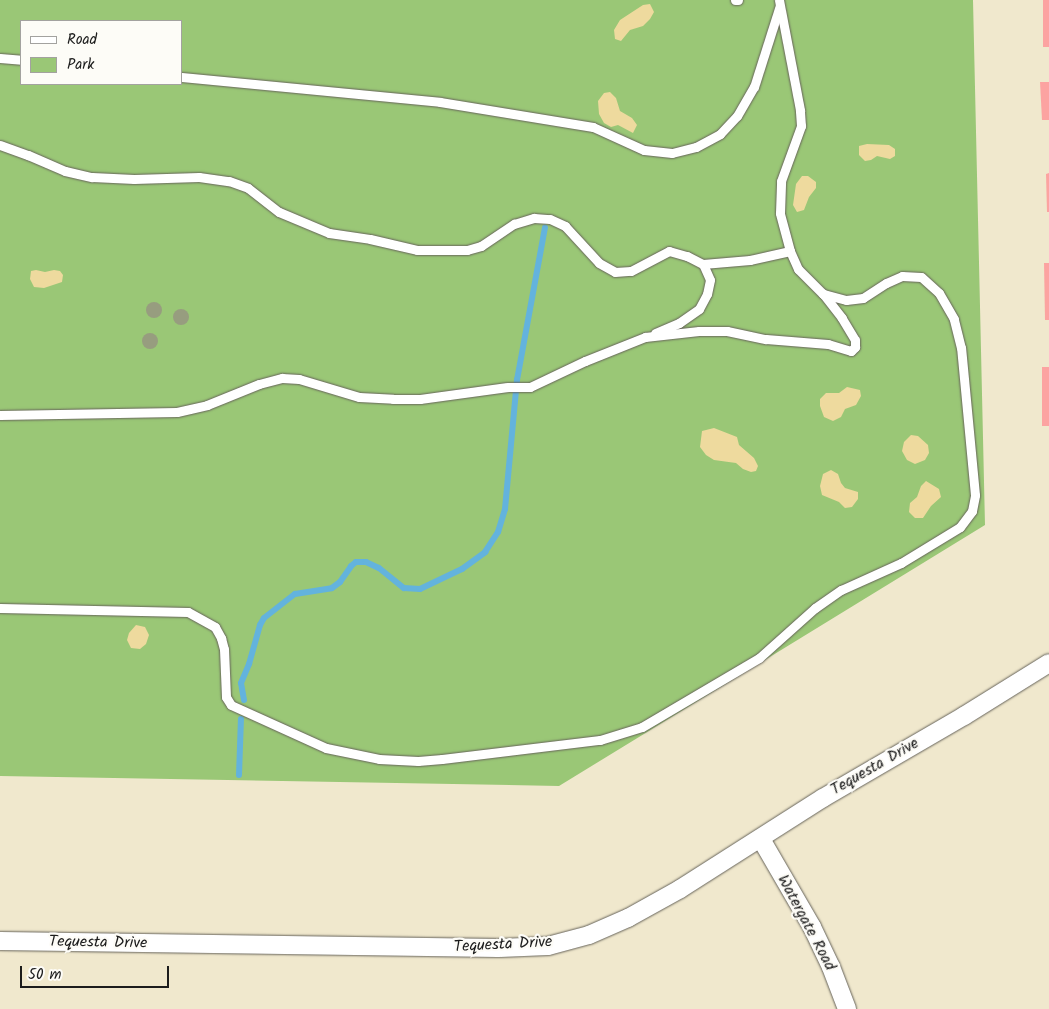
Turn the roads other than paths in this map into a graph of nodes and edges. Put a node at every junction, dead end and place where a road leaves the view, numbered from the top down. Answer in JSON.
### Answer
{"nodes":[{"id":1,"x":780,"y":3,"type":"edge"},
{"id":2,"x":0,"y":58,"type":"edge"},
{"id":3,"x":20,"y":60,"type":"edge"},
{"id":4,"x":182,"y":77,"type":"edge"},
{"id":5,"x":0,"y":145,"type":"edge"},
{"id":6,"x":790,"y":251,"type":"junction"},
{"id":7,"x":703,"y":264,"type":"junction"},
{"id":8,"x":823,"y":294,"type":"junction"},
{"id":9,"x":645,"y":337,"type":"junction"},
{"id":10,"x":0,"y":415,"type":"edge"},
{"id":11,"x":0,"y":608,"type":"edge"},
{"id":12,"x":1049,"y":663,"type":"edge"},
{"id":13,"x":760,"y":839,"type":"junction"},
{"id":14,"x":0,"y":942,"type":"edge"},
{"id":15,"x":847,"y":1009,"type":"edge"}],
"edges":[{"from":1,"to":4,"type":"lane"},
{"from":1,"to":6,"type":"lane"},
{"from":2,"to":3,"type":"lane"},
{"from":5,"to":7,"type":"lane"},
{"from":6,"to":7,"type":"lane"},
{"from":6,"to":8,"type":"lane"},
{"from":7,"to":9,"type":"lane"},
{"from":8,"to":9,"type":"lane"},
{"from":8,"to":11,"type":"lane"},
{"from":9,"to":10,"type":"lane"},
{"from":12,"to":13,"type":"street","name":"Tequesta Drive"},
{"from":13,"to":14,"type":"street","name":"Tequesta Drive"},
{"from":13,"to":15,"type":"street","name":"Watergate Road"}]}
